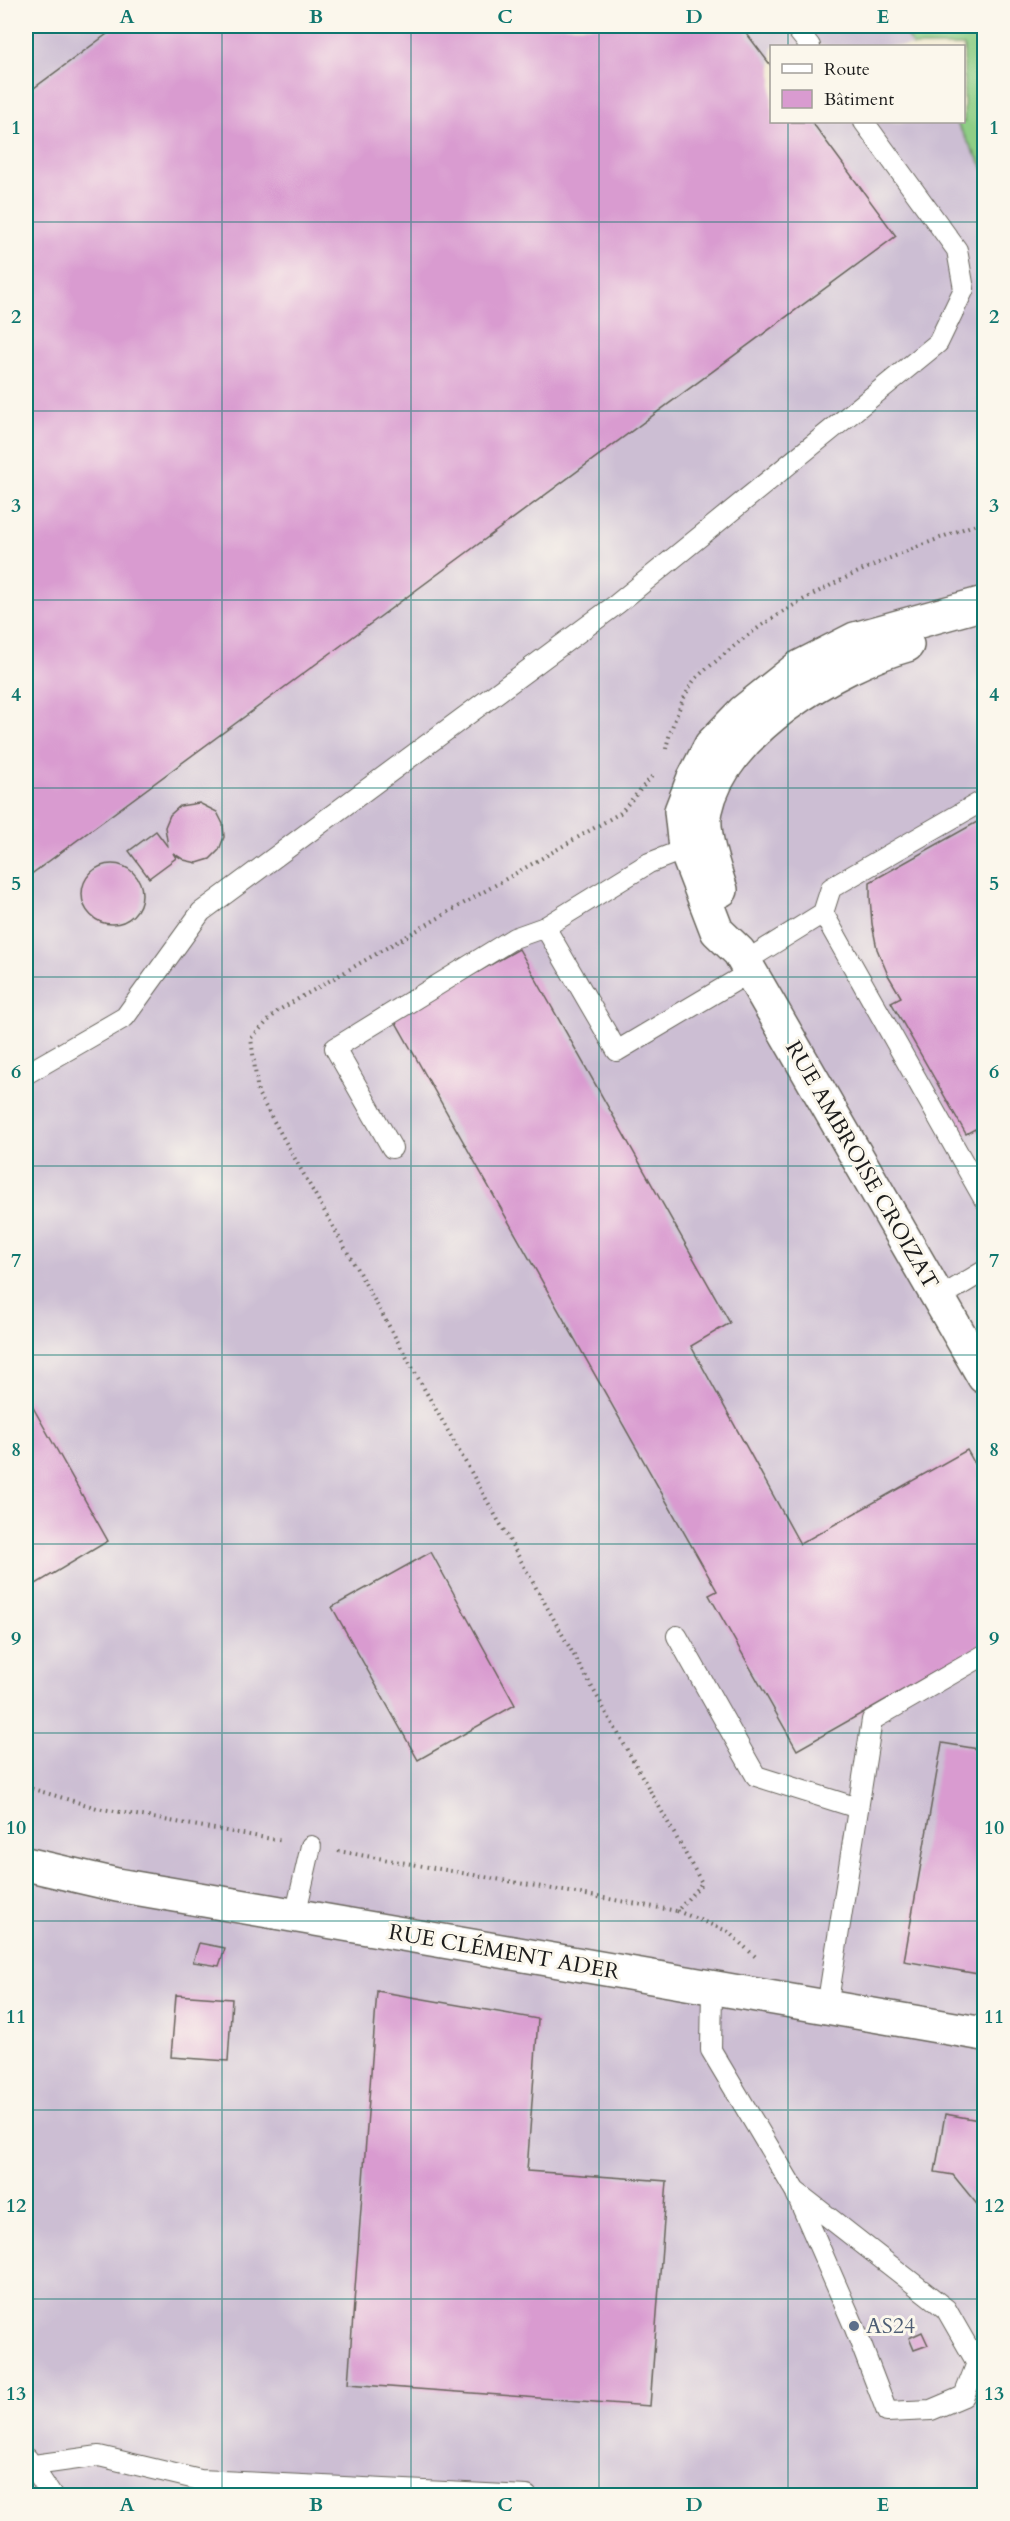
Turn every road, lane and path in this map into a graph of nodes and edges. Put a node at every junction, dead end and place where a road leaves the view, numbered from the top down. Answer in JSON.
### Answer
{"nodes":[{"id":1,"x":794,"y":26,"type":"edge"},
{"id":2,"x":809,"y":45,"type":"edge"},
{"id":3,"x":865,"y":123,"type":"edge"},
{"id":4,"x":984,"y":521,"type":"edge"},
{"id":5,"x":984,"y":603,"type":"edge"},
{"id":6,"x":984,"y":624,"type":"edge"},
{"id":7,"x":665,"y":753,"type":"dead end"},
{"id":8,"x":656,"y":773,"type":"dead end"},
{"id":9,"x":984,"y":800,"type":"edge"},
{"id":10,"x":696,"y":845,"type":"junction"},
{"id":11,"x":823,"y":914,"type":"junction"},
{"id":12,"x":545,"y":927,"type":"junction"},
{"id":13,"x":744,"y":962,"type":"junction"},
{"id":14,"x":26,"y":1074,"type":"edge"},
{"id":15,"x":392,"y":1148,"type":"dead end"},
{"id":16,"x":984,"y":1199,"type":"edge"},
{"id":17,"x":984,"y":1271,"type":"edge"},
{"id":18,"x":939,"y":1298,"type":"junction"},
{"id":19,"x":984,"y":1377,"type":"edge"},
{"id":20,"x":677,"y":1636,"type":"dead end"},
{"id":21,"x":984,"y":1655,"type":"edge"},
{"id":22,"x":26,"y":1787,"type":"edge"},
{"id":23,"x":858,"y":1808,"type":"junction"},
{"id":24,"x":311,"y":1846,"type":"junction"},
{"id":25,"x":26,"y":1864,"type":"edge"},
{"id":26,"x":677,"y":1911,"type":"junction"},
{"id":27,"x":295,"y":1916,"type":"junction"},
{"id":28,"x":758,"y":1959,"type":"dead end"},
{"id":29,"x":712,"y":1988,"type":"junction"},
{"id":30,"x":827,"y":2007,"type":"junction"},
{"id":31,"x":984,"y":2034,"type":"edge"},
{"id":32,"x":795,"y":2191,"type":"junction"},
{"id":33,"x":30,"y":2460,"type":"edge"},
{"id":34,"x":51,"y":2496,"type":"edge"},
{"id":35,"x":527,"y":2496,"type":"edge"}],
"edges":[{"from":1,"to":2,"type":"lane"},
{"from":3,"to":14,"type":"lane"},
{"from":4,"to":7,"type":"path"},
{"from":5,"to":10,"type":"street","name":"RUE AMBROISE CROIZAT"},
{"from":6,"to":10,"type":"street","name":"RUE AMBROISE CROIZAT"},
{"from":8,"to":26,"type":"path"},
{"from":9,"to":11,"type":"lane"},
{"from":10,"to":12,"type":"lane"},
{"from":10,"to":13,"type":"street","name":"RUE AMBROISE CROIZAT"},
{"from":11,"to":13,"type":"lane"},
{"from":11,"to":16,"type":"lane"},
{"from":12,"to":13,"type":"lane"},
{"from":12,"to":15,"type":"lane"},
{"from":13,"to":18,"type":"street","name":"RUE AMBROISE CROIZAT"},
{"from":17,"to":18,"type":"lane"},
{"from":18,"to":19,"type":"street","name":"RUE AMBROISE CROIZAT"},
{"from":20,"to":23,"type":"lane"},
{"from":21,"to":23,"type":"lane"},
{"from":22,"to":24,"type":"path"},
{"from":23,"to":30,"type":"lane"},
{"from":24,"to":26,"type":"path"},
{"from":24,"to":27,"type":"lane"},
{"from":25,"to":27,"type":"street","name":"RUE CLÉMENT ADER"},
{"from":26,"to":28,"type":"path"},
{"from":27,"to":29,"type":"street","name":"RUE CLÉMENT ADER"},
{"from":29,"to":30,"type":"street","name":"RUE CLÉMENT ADER"},
{"from":29,"to":32,"type":"lane"},
{"from":30,"to":31,"type":"street","name":"RUE CLÉMENT ADER"},
{"from":32,"to":32,"type":"lane"},
{"from":33,"to":34,"type":"lane"},
{"from":33,"to":35,"type":"lane"}]}
